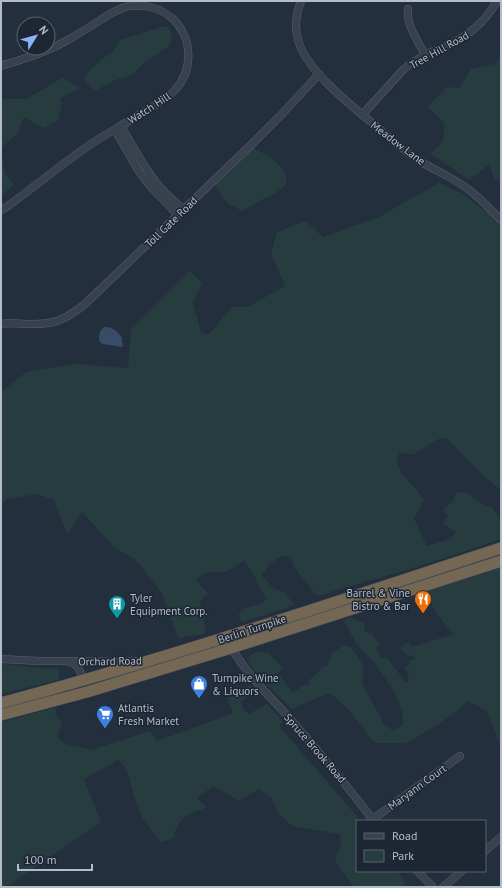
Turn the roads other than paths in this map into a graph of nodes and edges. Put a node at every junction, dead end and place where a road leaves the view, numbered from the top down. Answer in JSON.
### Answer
{"nodes":[{"id":1,"x":301,"y":1,"type":"edge"},
{"id":2,"x":497,"y":1,"type":"edge"},
{"id":3,"x":408,"y":9,"type":"dead end"},
{"id":4,"x":424,"y":55,"type":"junction"},
{"id":5,"x":1,"y":66,"type":"edge"},
{"id":6,"x":319,"y":74,"type":"junction"},
{"id":7,"x":362,"y":115,"type":"junction"},
{"id":8,"x":118,"y":128,"type":"junction"},
{"id":9,"x":1,"y":210,"type":"edge"},
{"id":10,"x":181,"y":212,"type":"junction"},
{"id":11,"x":501,"y":220,"type":"edge"},
{"id":12,"x":1,"y":324,"type":"edge"},
{"id":13,"x":501,"y":548,"type":"edge"},
{"id":14,"x":501,"y":561,"type":"edge"},
{"id":15,"x":226,"y":637,"type":"junction"},
{"id":16,"x":231,"y":648,"type":"junction"},
{"id":17,"x":1,"y":659,"type":"edge"},
{"id":18,"x":156,"y":659,"type":"junction"},
{"id":19,"x":64,"y":662,"type":"junction"},
{"id":20,"x":83,"y":680,"type":"junction"},
{"id":21,"x":87,"y":692,"type":"junction"},
{"id":22,"x":1,"y":703,"type":"edge"},
{"id":23,"x":1,"y":715,"type":"edge"},
{"id":24,"x":460,"y":756,"type":"dead end"},
{"id":25,"x":373,"y":820,"type":"edge"},
{"id":26,"x":501,"y":837,"type":"edge"},
{"id":27,"x":486,"y":850,"type":"edge"},
{"id":28,"x":418,"y":872,"type":"edge"},
{"id":29,"x":461,"y":872,"type":"edge"},
{"id":30,"x":433,"y":887,"type":"edge"},
{"id":31,"x":443,"y":887,"type":"edge"}],
"edges":[{"from":1,"to":6,"type":"street","name":"Meadow Lane"},
{"from":2,"to":4,"type":"street","name":"Tree Hill Road"},
{"from":3,"to":4,"type":"street"},
{"from":4,"to":7,"type":"street","name":"Tree Hill Road"},
{"from":5,"to":8,"type":"street","name":"Watch Hill"},
{"from":6,"to":7,"type":"street","name":"Meadow Lane"},
{"from":6,"to":10,"type":"street","name":"Toll Gate Road"},
{"from":7,"to":11,"type":"street","name":"Meadow Lane"},
{"from":8,"to":9,"type":"street","name":"Watch Hill"},
{"from":8,"to":10,"type":"street"},
{"from":10,"to":12,"type":"street","name":"Toll Gate Road"},
{"from":13,"to":15,"type":"highway","name":"Berlin Turnpike"},
{"from":14,"to":16,"type":"highway","name":"Berlin Turnpike"},
{"from":15,"to":16,"type":"street","name":"Spruce Brook Road"},
{"from":15,"to":18,"type":"highway","name":"Berlin Turnpike"},
{"from":16,"to":21,"type":"highway","name":"Berlin Turnpike"},
{"from":16,"to":25,"type":"street","name":"Spruce Brook Road"},
{"from":17,"to":19,"type":"street","name":"Orchard Road"},
{"from":18,"to":19,"type":"street","name":"Orchard Road"},
{"from":18,"to":20,"type":"highway","name":"Berlin Turnpike"},
{"from":19,"to":20,"type":"street","name":"Orchard Road"},
{"from":20,"to":21,"type":"street","name":"Orchard Road"},
{"from":20,"to":22,"type":"highway","name":"Berlin Turnpike"},
{"from":21,"to":23,"type":"highway","name":"Berlin Turnpike"},
{"from":24,"to":25,"type":"street","name":"Maryann Court"},
{"from":26,"to":27,"type":"street"},
{"from":28,"to":30,"type":"street"},
{"from":29,"to":31,"type":"street"}]}
